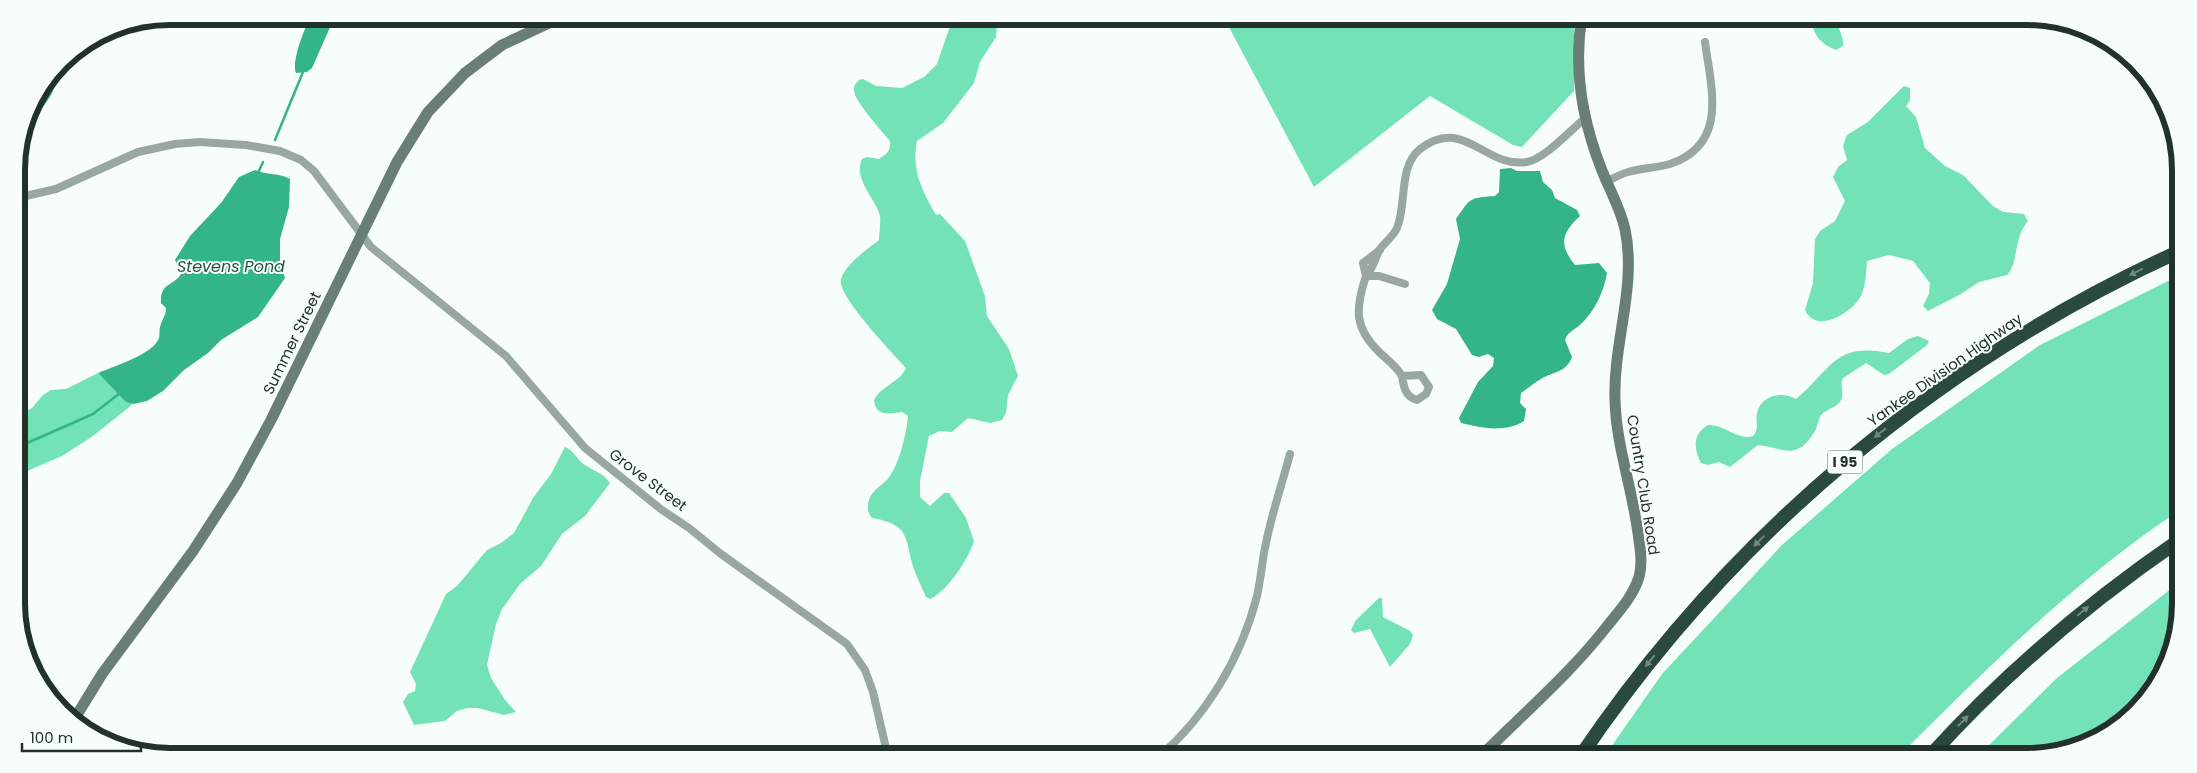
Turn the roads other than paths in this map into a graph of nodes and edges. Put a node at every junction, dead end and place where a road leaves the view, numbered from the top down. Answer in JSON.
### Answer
{"nodes":[{"id":1,"x":545,"y":25,"type":"edge"},
{"id":2,"x":1581,"y":25,"type":"edge"},
{"id":3,"x":1705,"y":42,"type":"dead end"},
{"id":4,"x":1584,"y":119,"type":"junction"},
{"id":5,"x":1607,"y":181,"type":"junction"},
{"id":6,"x":25,"y":196,"type":"edge"},
{"id":7,"x":362,"y":236,"type":"junction"},
{"id":8,"x":2172,"y":255,"type":"edge"},
{"id":9,"x":1366,"y":276,"type":"junction"},
{"id":10,"x":1405,"y":284,"type":"dead end"},
{"id":11,"x":1402,"y":376,"type":"dead end"},
{"id":12,"x":1290,"y":454,"type":"dead end"},
{"id":13,"x":2172,"y":545,"type":"edge"},
{"id":14,"x":77,"y":715,"type":"edge"},
{"id":15,"x":886,"y":748,"type":"edge"},
{"id":16,"x":1169,"y":748,"type":"edge"},
{"id":17,"x":1489,"y":748,"type":"edge"},
{"id":18,"x":1586,"y":748,"type":"edge"},
{"id":19,"x":1938,"y":748,"type":"edge"}],
"edges":[{"from":1,"to":7,"type":"main road","name":"Summer Street"},
{"from":2,"to":4,"type":"main road","name":"Country Club Road"},
{"from":3,"to":5,"type":"street"},
{"from":4,"to":5,"type":"main road","name":"Country Club Road"},
{"from":4,"to":9,"type":"street"},
{"from":5,"to":17,"type":"main road","name":"Country Club Road"},
{"from":6,"to":7,"type":"street","name":"Grove Street"},
{"from":7,"to":14,"type":"main road","name":"Summer Street"},
{"from":7,"to":15,"type":"street","name":"Grove Street"},
{"from":8,"to":18,"type":"highway","name":"Yankee Division Highway","number":"I 95","one_way":true},
{"from":9,"to":10,"type":"street"},
{"from":9,"to":11,"type":"street"},
{"from":12,"to":16,"type":"street"},
{"from":19,"to":13,"type":"highway","one_way":true}]}
